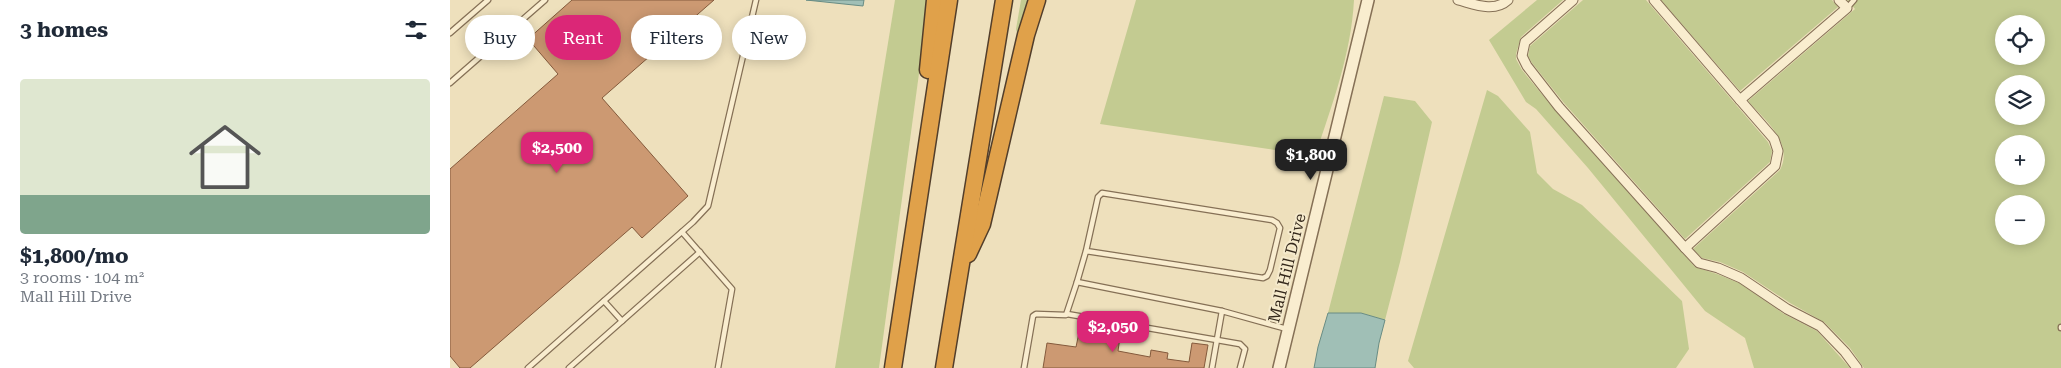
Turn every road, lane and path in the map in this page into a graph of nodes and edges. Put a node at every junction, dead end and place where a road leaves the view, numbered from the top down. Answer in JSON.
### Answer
{"nodes":[{"id":1,"x":488,"y":0,"type":"edge"},
{"id":2,"x":535,"y":0,"type":"edge"},
{"id":3,"x":545,"y":0,"type":"edge"},
{"id":4,"x":756,"y":0,"type":"edge"},
{"id":5,"x":935,"y":0,"type":"edge"},
{"id":6,"x":949,"y":0,"type":"edge"},
{"id":7,"x":1004,"y":0,"type":"edge"},
{"id":8,"x":1037,"y":0,"type":"edge"},
{"id":9,"x":1368,"y":0,"type":"edge"},
{"id":10,"x":1458,"y":0,"type":"edge"},
{"id":11,"x":1508,"y":0,"type":"edge"},
{"id":12,"x":1573,"y":0,"type":"edge"},
{"id":13,"x":1654,"y":0,"type":"edge"},
{"id":14,"x":1840,"y":0,"type":"edge"},
{"id":15,"x":1854,"y":0,"type":"edge"},
{"id":16,"x":539,"y":5,"type":"junction"},
{"id":17,"x":1846,"y":8,"type":"junction"},
{"id":18,"x":450,"y":33,"type":"edge"},
{"id":19,"x":450,"y":83,"type":"edge"},
{"id":20,"x":1740,"y":100,"type":"junction"},
{"id":21,"x":682,"y":232,"type":"junction"},
{"id":22,"x":912,"y":245,"type":"junction"},
{"id":23,"x":1684,"y":248,"type":"junction"},
{"id":24,"x":1086,"y":250,"type":"junction"},
{"id":25,"x":700,"y":252,"type":"junction"},
{"id":26,"x":959,"y":272,"type":"junction"},
{"id":27,"x":1077,"y":282,"type":"junction"},
{"id":28,"x":604,"y":301,"type":"junction"},
{"id":29,"x":1222,"y":311,"type":"junction"},
{"id":30,"x":1067,"y":314,"type":"junction"},
{"id":31,"x":622,"y":321,"type":"junction"},
{"id":32,"x":1288,"y":329,"type":"junction"},
{"id":33,"x":1217,"y":339,"type":"junction"},
{"id":34,"x":528,"y":368,"type":"edge"},
{"id":35,"x":569,"y":368,"type":"edge"},
{"id":36,"x":718,"y":368,"type":"edge"},
{"id":37,"x":894,"y":368,"type":"edge"},
{"id":38,"x":944,"y":368,"type":"edge"},
{"id":39,"x":1024,"y":368,"type":"edge"},
{"id":40,"x":1212,"y":368,"type":"edge"},
{"id":41,"x":1240,"y":368,"type":"edge"},
{"id":42,"x":1279,"y":368,"type":"edge"},
{"id":43,"x":1857,"y":368,"type":"edge"}],
"edges":[{"from":1,"to":18,"type":"lane"},
{"from":2,"to":16,"type":"lane"},
{"from":3,"to":16,"type":"lane"},
{"from":4,"to":21,"type":"lane"},
{"from":5,"to":22,"type":"highway"},
{"from":6,"to":22,"type":"highway"},
{"from":7,"to":26,"type":"highway"},
{"from":8,"to":26,"type":"highway"},
{"from":9,"to":32,"type":"street","name":"Mall Hill Drive"},
{"from":10,"to":11,"type":"street"},
{"from":12,"to":23,"type":"street"},
{"from":13,"to":20,"type":"street"},
{"from":14,"to":17,"type":"street"},
{"from":15,"to":17,"type":"lane"},
{"from":16,"to":19,"type":"lane"},
{"from":17,"to":20,"type":"street"},
{"from":20,"to":23,"type":"street"},
{"from":21,"to":25,"type":"lane"},
{"from":21,"to":28,"type":"lane"},
{"from":22,"to":37,"type":"highway"},
{"from":23,"to":43,"type":"street"},
{"from":24,"to":24,"type":"lane"},
{"from":24,"to":27,"type":"lane"},
{"from":25,"to":31,"type":"lane"},
{"from":25,"to":36,"type":"lane"},
{"from":26,"to":38,"type":"highway"},
{"from":27,"to":29,"type":"lane"},
{"from":27,"to":30,"type":"lane"},
{"from":28,"to":31,"type":"lane"},
{"from":28,"to":34,"type":"lane"},
{"from":29,"to":32,"type":"lane"},
{"from":29,"to":33,"type":"lane"},
{"from":30,"to":33,"type":"lane"},
{"from":30,"to":39,"type":"lane"},
{"from":31,"to":35,"type":"lane"},
{"from":32,"to":42,"type":"street","name":"Mall Hill Drive"},
{"from":33,"to":40,"type":"lane"},
{"from":33,"to":41,"type":"lane"}]}
